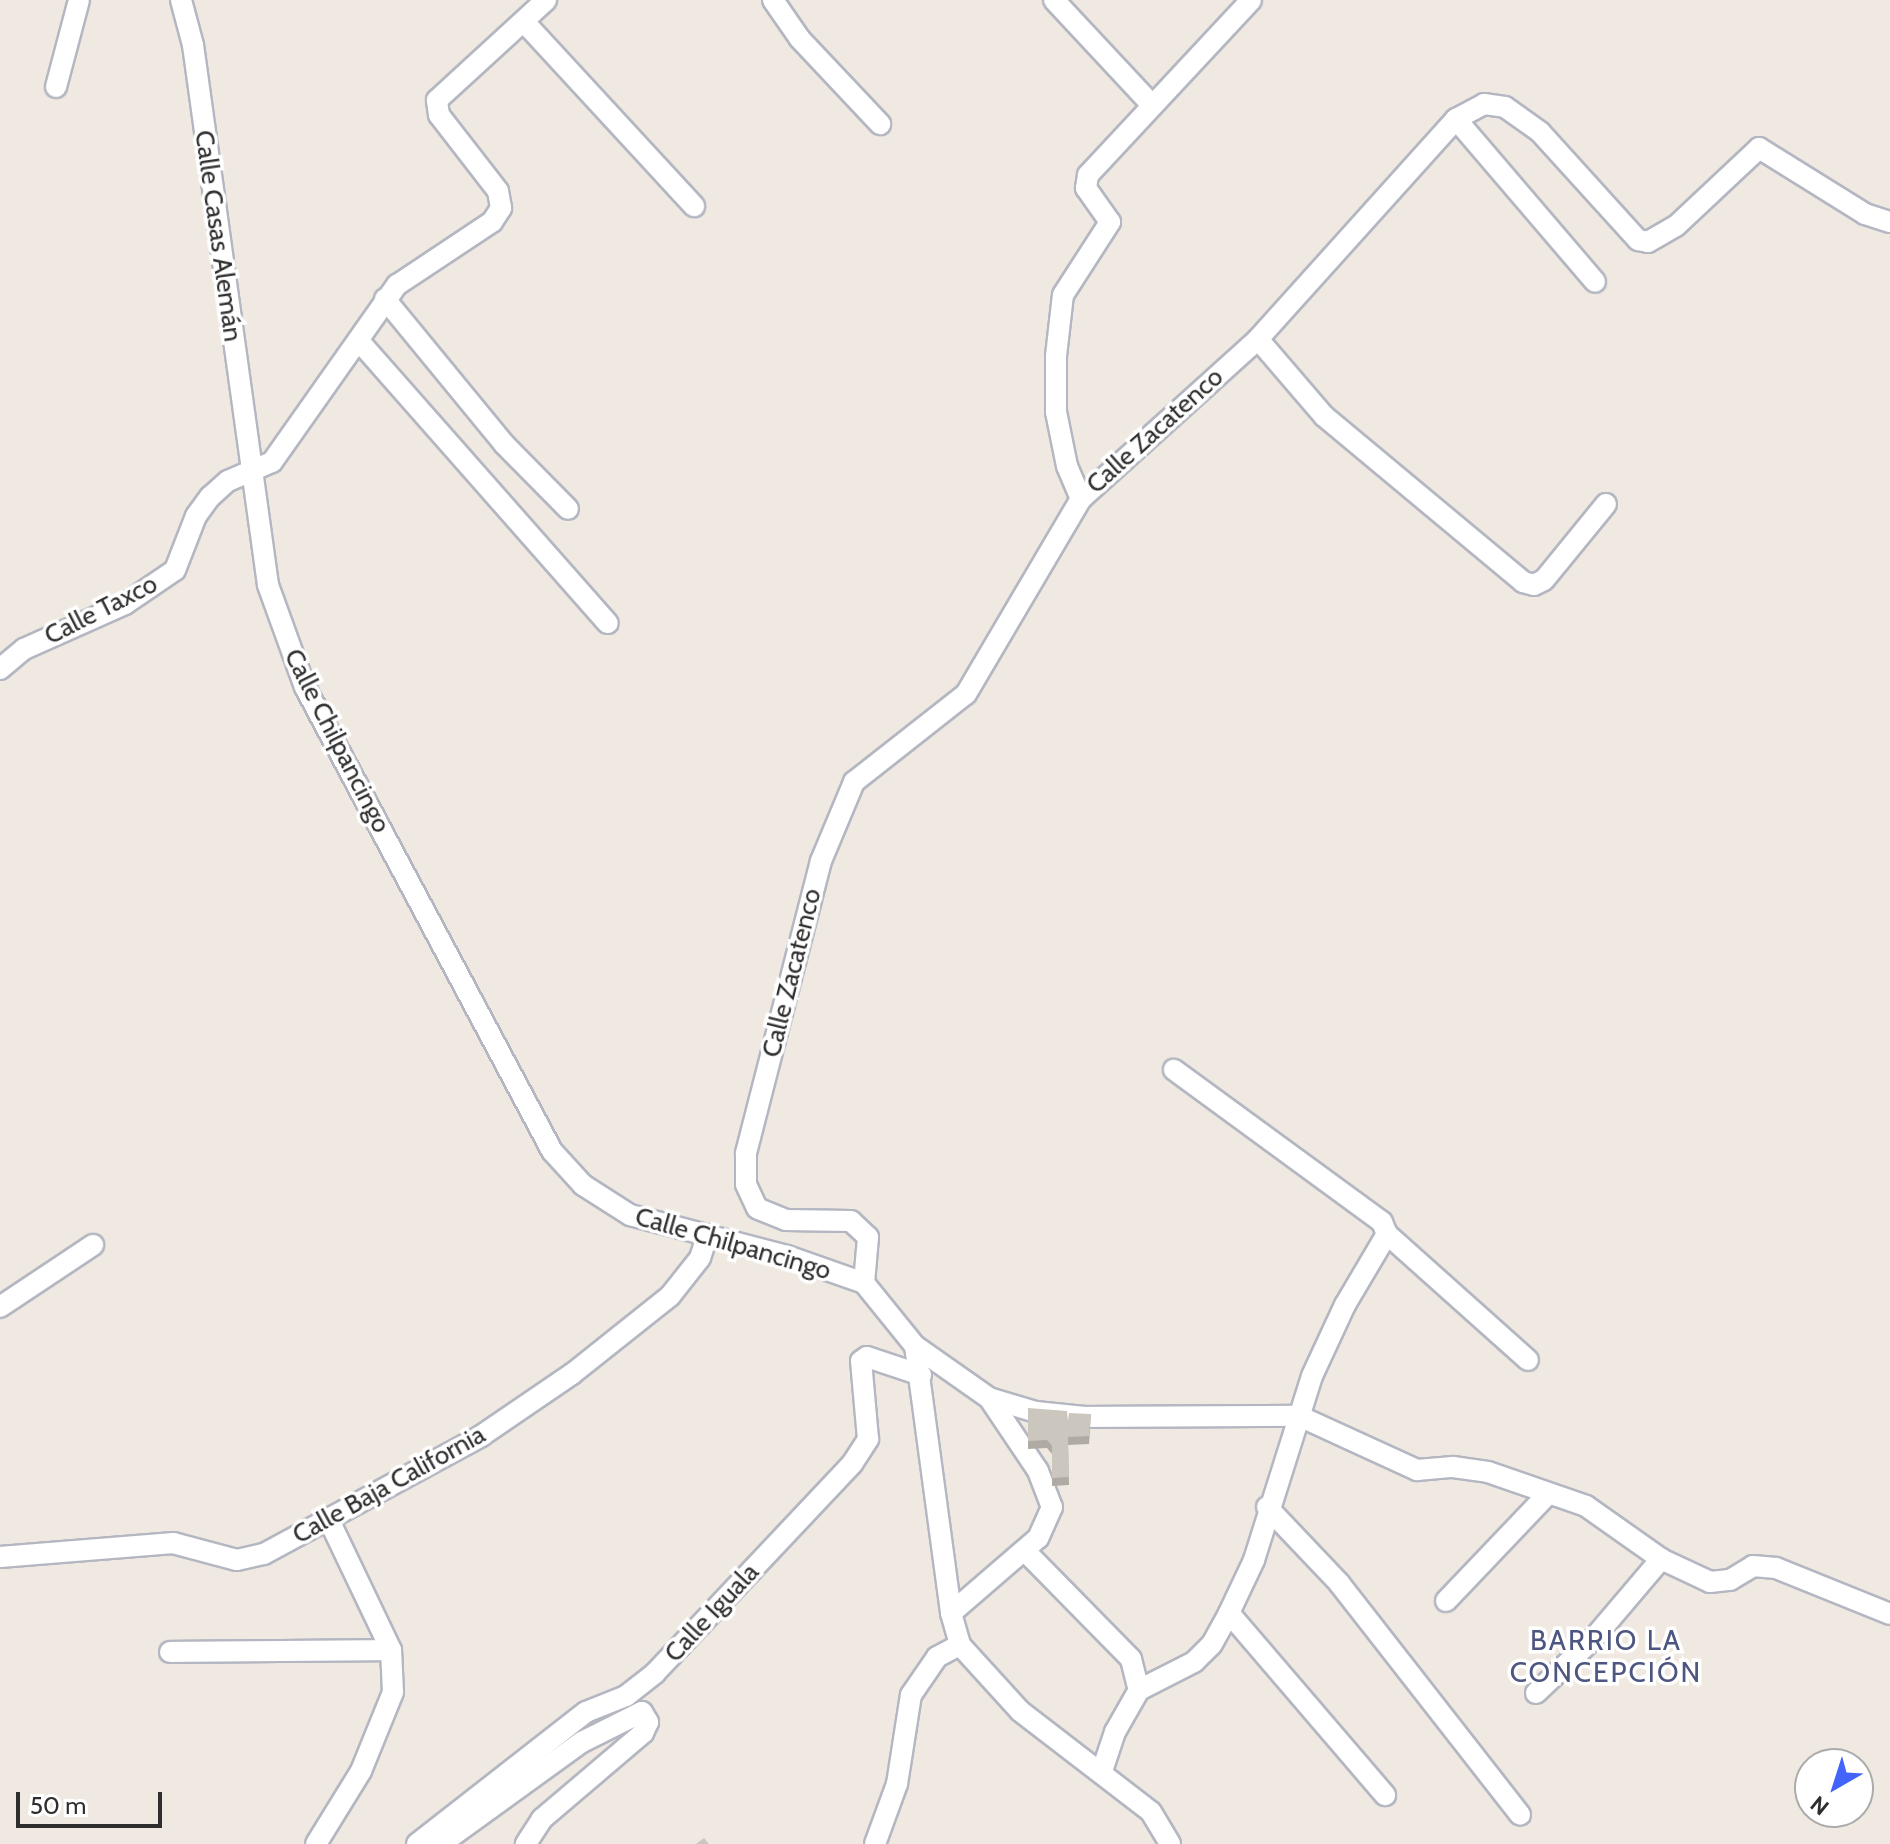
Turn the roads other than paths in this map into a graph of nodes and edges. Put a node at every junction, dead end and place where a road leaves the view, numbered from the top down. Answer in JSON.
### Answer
{"nodes":[{"id":1,"x":79,"y":0,"type":"edge"},
{"id":2,"x":181,"y":0,"type":"edge"},
{"id":3,"x":546,"y":0,"type":"edge"},
{"id":4,"x":773,"y":0,"type":"edge"},
{"id":5,"x":1054,"y":0,"type":"edge"},
{"id":6,"x":1251,"y":0,"type":"edge"},
{"id":7,"x":526,"y":24,"type":"junction"},
{"id":8,"x":56,"y":87,"type":"dead end"},
{"id":9,"x":1150,"y":103,"type":"junction"},
{"id":10,"x":1456,"y":119,"type":"junction"},
{"id":11,"x":880,"y":124,"type":"dead end"},
{"id":12,"x":694,"y":206,"type":"dead end"},
{"id":13,"x":1890,"y":222,"type":"edge"},
{"id":14,"x":1595,"y":282,"type":"dead end"},
{"id":15,"x":385,"y":299,"type":"junction"},
{"id":16,"x":1258,"y":339,"type":"junction"},
{"id":17,"x":359,"y":341,"type":"junction"},
{"id":18,"x":251,"y":473,"type":"junction"},
{"id":19,"x":1081,"y":499,"type":"junction"},
{"id":20,"x":1606,"y":504,"type":"dead end"},
{"id":21,"x":568,"y":509,"type":"dead end"},
{"id":22,"x":608,"y":623,"type":"dead end"},
{"id":23,"x":0,"y":669,"type":"edge"},
{"id":24,"x":1174,"y":1070,"type":"dead end"},
{"id":25,"x":1387,"y":1234,"type":"junction"},
{"id":26,"x":707,"y":1236,"type":"junction"},
{"id":27,"x":93,"y":1245,"type":"dead end"},
{"id":28,"x":864,"y":1283,"type":"junction"},
{"id":29,"x":0,"y":1307,"type":"edge"},
{"id":30,"x":915,"y":1346,"type":"junction"},
{"id":31,"x":1528,"y":1360,"type":"dead end"},
{"id":32,"x":921,"y":1375,"type":"junction"},
{"id":33,"x":989,"y":1398,"type":"junction"},
{"id":34,"x":1299,"y":1416,"type":"junction"},
{"id":35,"x":1548,"y":1494,"type":"junction"},
{"id":36,"x":1267,"y":1507,"type":"junction"},
{"id":37,"x":328,"y":1518,"type":"junction"},
{"id":38,"x":1025,"y":1551,"type":"junction"},
{"id":39,"x":0,"y":1557,"type":"edge"},
{"id":40,"x":1661,"y":1559,"type":"junction"},
{"id":41,"x":1446,"y":1601,"type":"dead end"},
{"id":42,"x":951,"y":1613,"type":"junction"},
{"id":43,"x":1229,"y":1613,"type":"junction"},
{"id":44,"x":1890,"y":1614,"type":"edge"},
{"id":45,"x":960,"y":1645,"type":"junction"},
{"id":46,"x":391,"y":1650,"type":"junction"},
{"id":47,"x":170,"y":1652,"type":"dead end"},
{"id":48,"x":1139,"y":1690,"type":"junction"},
{"id":49,"x":1536,"y":1693,"type":"dead end"},
{"id":50,"x":1102,"y":1771,"type":"junction"},
{"id":51,"x":1385,"y":1795,"type":"dead end"},
{"id":52,"x":1520,"y":1815,"type":"dead end"},
{"id":53,"x":316,"y":1844,"type":"edge"},
{"id":54,"x":417,"y":1844,"type":"edge"},
{"id":55,"x":441,"y":1844,"type":"edge"},
{"id":56,"x":526,"y":1844,"type":"edge"},
{"id":57,"x":875,"y":1844,"type":"edge"},
{"id":58,"x":1170,"y":1844,"type":"edge"}],
"edges":[{"from":1,"to":8,"type":"street"},
{"from":2,"to":18,"type":"street","name":"Calle Casas Alemán"},
{"from":3,"to":7,"type":"street"},
{"from":4,"to":11,"type":"street"},
{"from":5,"to":9,"type":"street"},
{"from":6,"to":9,"type":"street"},
{"from":7,"to":12,"type":"street"},
{"from":7,"to":15,"type":"street"},
{"from":9,"to":19,"type":"street"},
{"from":10,"to":13,"type":"street","name":"Calle Zacatenco"},
{"from":10,"to":14,"type":"street"},
{"from":10,"to":16,"type":"street","name":"Calle Zacatenco"},
{"from":15,"to":17,"type":"street","name":"Calle Taxco"},
{"from":15,"to":21,"type":"street"},
{"from":16,"to":19,"type":"street","name":"Calle Zacatenco"},
{"from":16,"to":20,"type":"street"},
{"from":17,"to":18,"type":"street","name":"Calle Taxco"},
{"from":17,"to":22,"type":"street"},
{"from":18,"to":23,"type":"street","name":"Calle Taxco"},
{"from":18,"to":26,"type":"street","name":"Calle Chilpancingo"},
{"from":19,"to":28,"type":"street","name":"Calle Zacatenco"},
{"from":24,"to":25,"type":"street"},
{"from":25,"to":31,"type":"street"},
{"from":25,"to":34,"type":"street"},
{"from":26,"to":28,"type":"street","name":"Calle Chilpancingo"},
{"from":26,"to":37,"type":"street","name":"Calle Baja California"},
{"from":27,"to":29,"type":"street"},
{"from":28,"to":30,"type":"street","name":"Calle Chilpancingo"},
{"from":30,"to":32,"type":"street","name":"Calle Chilpancingo"},
{"from":30,"to":33,"type":"street"},
{"from":32,"to":42,"type":"street","name":"Calle Chilpancingo"},
{"from":32,"to":54,"type":"street","name":"Calle Iguala"},
{"from":33,"to":34,"type":"street"},
{"from":33,"to":38,"type":"street"},
{"from":34,"to":35,"type":"street"},
{"from":34,"to":36,"type":"street"},
{"from":35,"to":40,"type":"street"},
{"from":35,"to":41,"type":"street"},
{"from":36,"to":43,"type":"street"},
{"from":36,"to":52,"type":"street"},
{"from":37,"to":39,"type":"street","name":"Calle Baja California"},
{"from":37,"to":46,"type":"street"},
{"from":38,"to":42,"type":"street"},
{"from":38,"to":48,"type":"street"},
{"from":40,"to":44,"type":"street"},
{"from":40,"to":49,"type":"street"},
{"from":42,"to":45,"type":"street","name":"Calle Chilpancingo"},
{"from":43,"to":48,"type":"street"},
{"from":43,"to":51,"type":"street"},
{"from":45,"to":50,"type":"street","name":"Calle Chilpancingo"},
{"from":45,"to":57,"type":"street"},
{"from":46,"to":47,"type":"street"},
{"from":46,"to":53,"type":"street"},
{"from":48,"to":50,"type":"street"},
{"from":50,"to":58,"type":"street","name":"Calle Chilpancingo"},
{"from":55,"to":56,"type":"street"}]}
